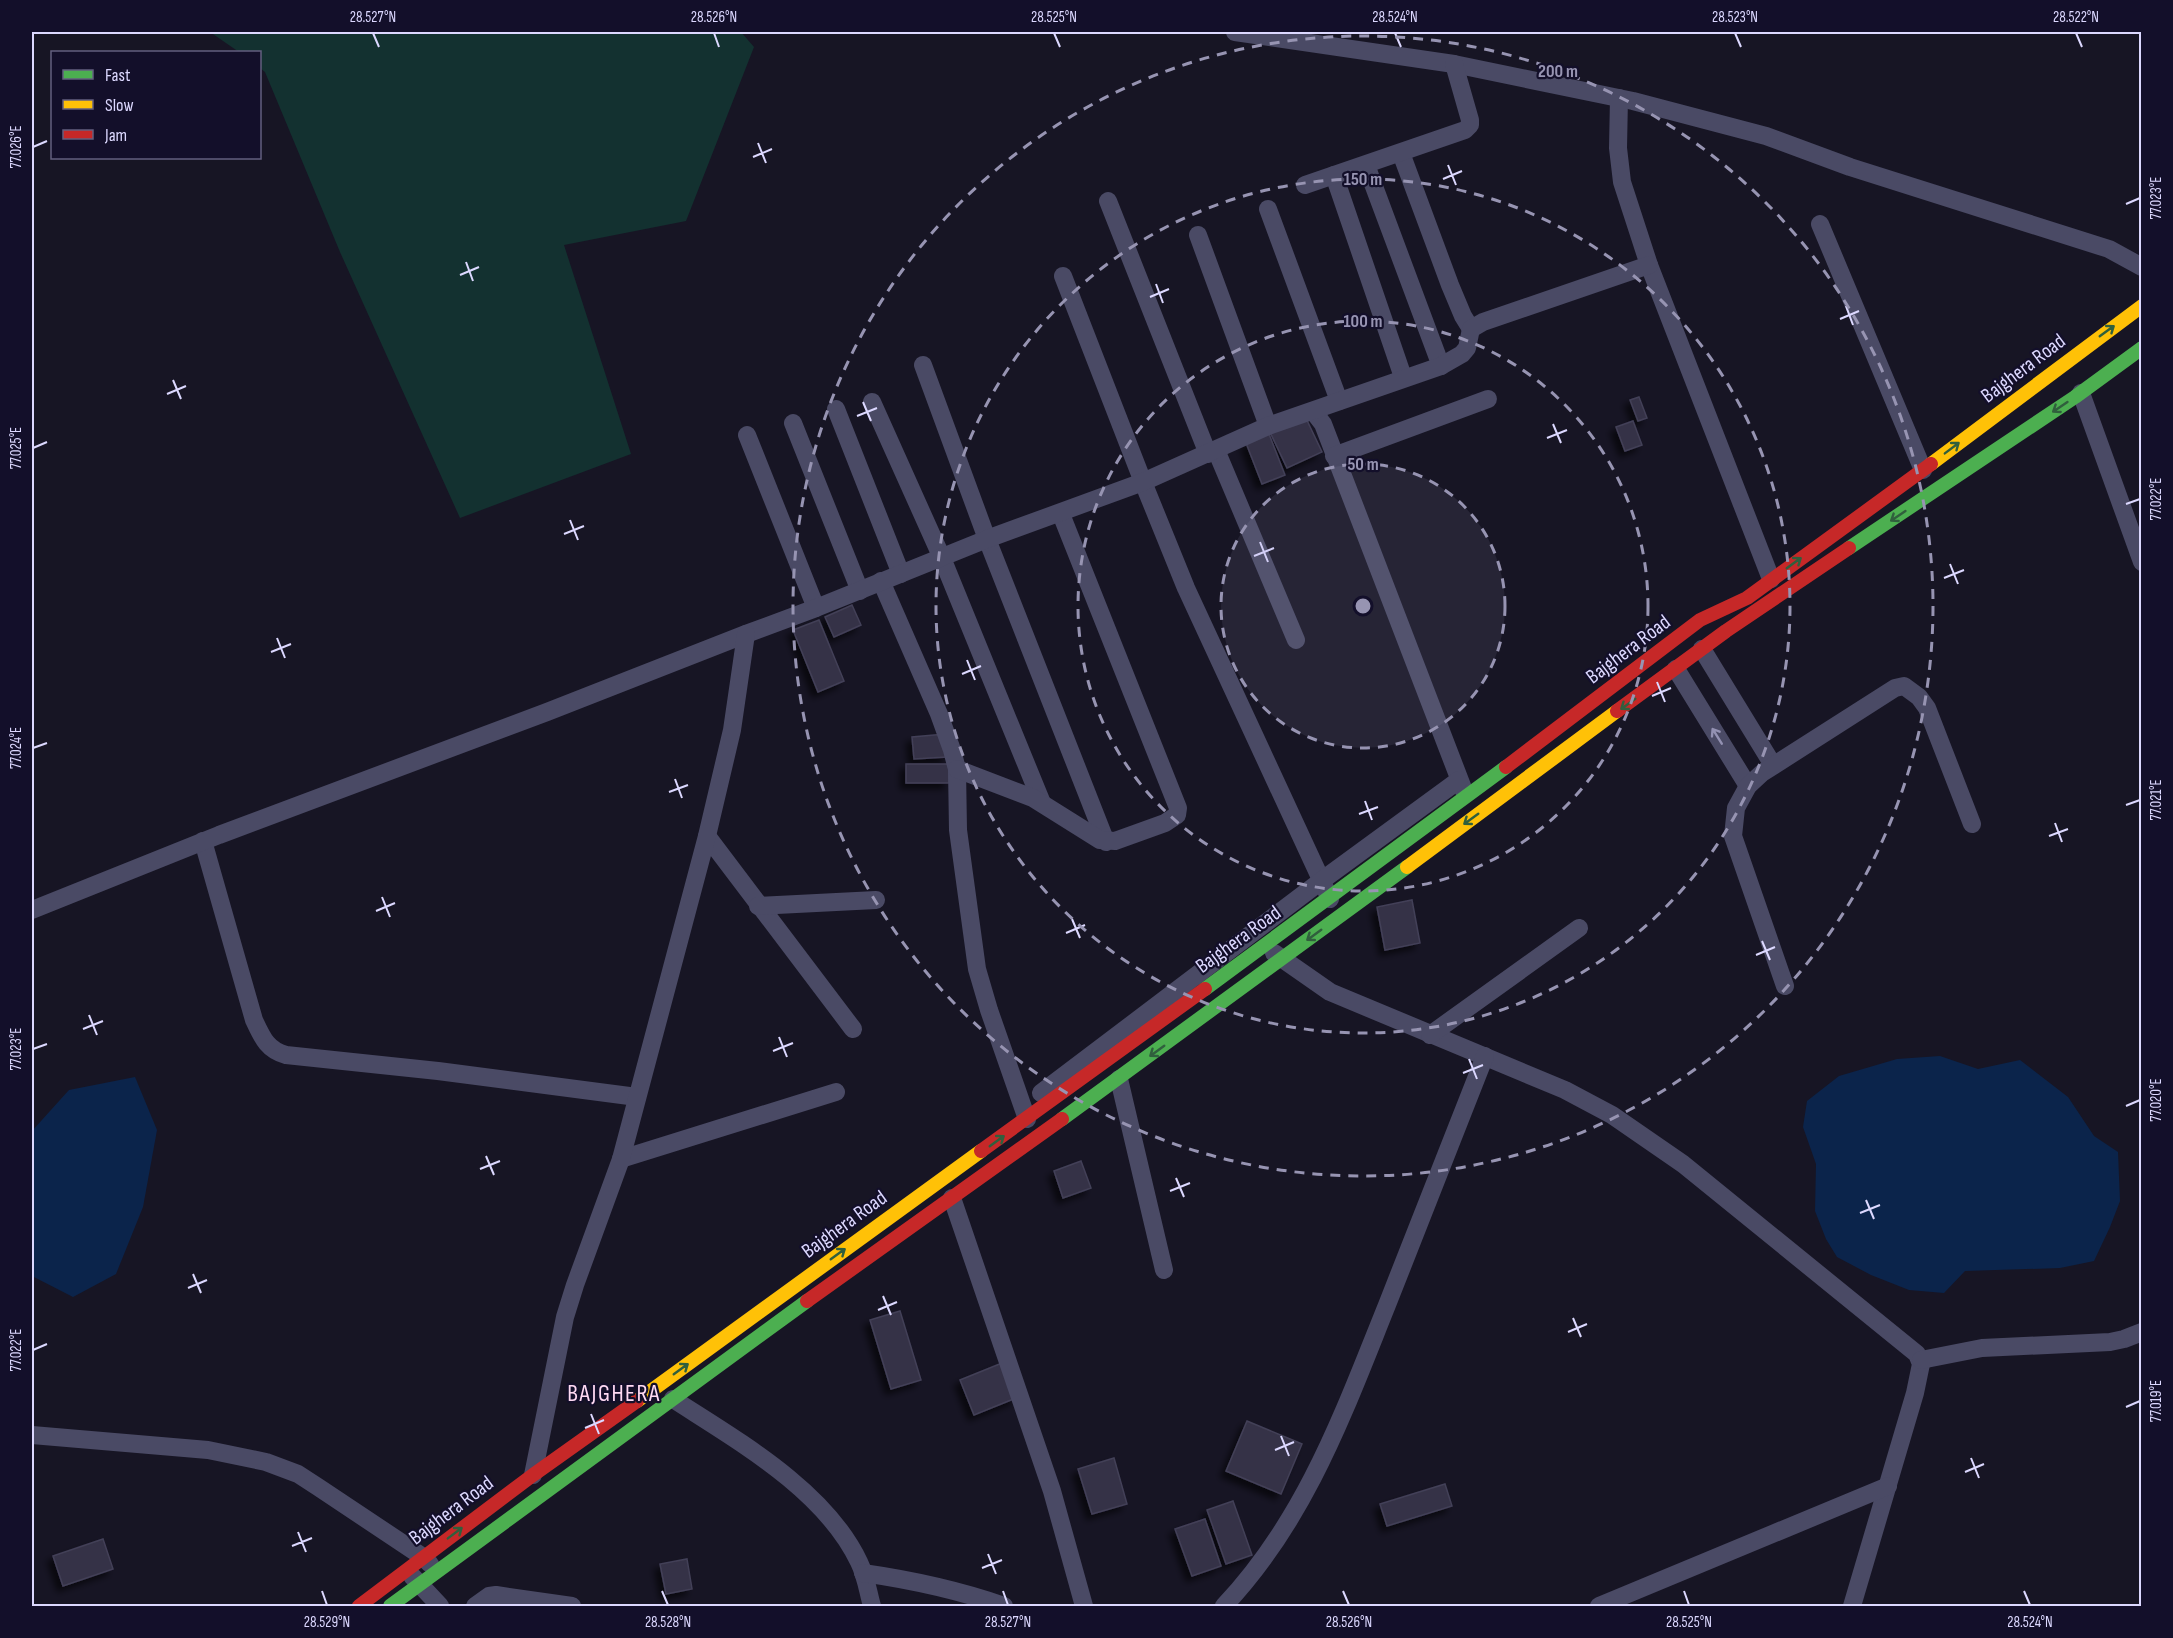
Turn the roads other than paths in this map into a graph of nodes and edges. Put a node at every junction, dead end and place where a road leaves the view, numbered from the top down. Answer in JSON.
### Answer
{"nodes":[{"id":1,"x":1236,"y":32,"type":"edge"},
{"id":2,"x":1454,"y":64,"type":"junction"},
{"id":3,"x":1619,"y":98,"type":"junction"},
{"id":4,"x":1401,"y":153,"type":"junction"},
{"id":5,"x":1366,"y":165,"type":"junction"},
{"id":6,"x":1334,"y":175,"type":"junction"},
{"id":7,"x":1305,"y":185,"type":"dead end"},
{"id":8,"x":1108,"y":201,"type":"dead end"},
{"id":9,"x":1268,"y":209,"type":"dead end"},
{"id":10,"x":1820,"y":224,"type":"dead end"},
{"id":11,"x":1198,"y":235,"type":"dead end"},
{"id":12,"x":1649,"y":265,"type":"junction"},
{"id":13,"x":2142,"y":267,"type":"edge"},
{"id":14,"x":1063,"y":276,"type":"dead end"},
{"id":15,"x":2142,"y":306,"type":"edge"},
{"id":16,"x":1472,"y":329,"type":"junction"},
{"id":17,"x":2142,"y":348,"type":"edge"},
{"id":18,"x":923,"y":365,"type":"dead end"},
{"id":19,"x":1441,"y":366,"type":"junction"},
{"id":20,"x":1403,"y":377,"type":"junction"},
{"id":21,"x":2081,"y":393,"type":"junction"},
{"id":22,"x":1488,"y":399,"type":"dead end"},
{"id":23,"x":1339,"y":401,"type":"junction"},
{"id":24,"x":872,"y":402,"type":"dead end"},
{"id":25,"x":836,"y":409,"type":"dead end"},
{"id":26,"x":1312,"y":411,"type":"junction"},
{"id":27,"x":793,"y":423,"type":"dead end"},
{"id":28,"x":1268,"y":426,"type":"junction"},
{"id":29,"x":2005,"y":426,"type":"junction"},
{"id":30,"x":747,"y":435,"type":"dead end"},
{"id":31,"x":1212,"y":452,"type":"junction"},
{"id":32,"x":1334,"y":456,"type":"junction"},
{"id":33,"x":1923,"y":470,"type":"junction"},
{"id":34,"x":1143,"y":482,"type":"junction"},
{"id":35,"x":1061,"y":514,"type":"junction"},
{"id":36,"x":987,"y":539,"type":"junction"},
{"id":37,"x":942,"y":558,"type":"junction"},
{"id":38,"x":2142,"y":562,"type":"edge"},
{"id":39,"x":901,"y":574,"type":"junction"},
{"id":40,"x":1771,"y":579,"type":"junction"},
{"id":41,"x":881,"y":581,"type":"junction"},
{"id":42,"x":860,"y":591,"type":"junction"},
{"id":43,"x":816,"y":608,"type":"junction"},
{"id":44,"x":746,"y":634,"type":"junction"},
{"id":45,"x":1296,"y":640,"type":"dead end"},
{"id":46,"x":1702,"y":649,"type":"junction"},
{"id":47,"x":1676,"y":669,"type":"junction"},
{"id":48,"x":1773,"y":765,"type":"junction"},
{"id":49,"x":957,"y":769,"type":"junction"},
{"id":50,"x":1459,"y":780,"type":"junction"},
{"id":51,"x":1748,"y":786,"type":"junction"},
{"id":52,"x":1466,"y":798,"type":"junction"},
{"id":53,"x":1042,"y":803,"type":"junction"},
{"id":54,"x":1972,"y":824,"type":"dead end"},
{"id":55,"x":707,"y":836,"type":"junction"},
{"id":56,"x":203,"y":841,"type":"junction"},
{"id":57,"x":1106,"y":842,"type":"junction"},
{"id":58,"x":1321,"y":881,"type":"junction"},
{"id":59,"x":1330,"y":899,"type":"junction"},
{"id":60,"x":876,"y":900,"type":"dead end"},
{"id":61,"x":758,"y":906,"type":"junction"},
{"id":62,"x":32,"y":910,"type":"edge"},
{"id":63,"x":1579,"y":928,"type":"dead end"},
{"id":64,"x":1263,"y":947,"type":"junction"},
{"id":65,"x":1282,"y":959,"type":"junction"},
{"id":66,"x":1785,"y":986,"type":"dead end"},
{"id":67,"x":853,"y":1029,"type":"dead end"},
{"id":68,"x":1430,"y":1035,"type":"junction"},
{"id":69,"x":1485,"y":1056,"type":"junction"},
{"id":70,"x":1119,"y":1079,"type":"junction"},
{"id":71,"x":836,"y":1092,"type":"dead end"},
{"id":72,"x":637,"y":1096,"type":"junction"},
{"id":73,"x":1025,"y":1113,"type":"junction"},
{"id":74,"x":621,"y":1159,"type":"junction"},
{"id":75,"x":952,"y":1198,"type":"junction"},
{"id":76,"x":1164,"y":1270,"type":"dead end"},
{"id":77,"x":2142,"y":1332,"type":"edge"},
{"id":78,"x":1921,"y":1360,"type":"junction"},
{"id":79,"x":673,"y":1399,"type":"junction"},
{"id":80,"x":32,"y":1435,"type":"edge"},
{"id":81,"x":533,"y":1475,"type":"junction"},
{"id":82,"x":1888,"y":1486,"type":"junction"},
{"id":83,"x":423,"y":1557,"type":"junction"},
{"id":84,"x":407,"y":1570,"type":"junction"},
{"id":85,"x":437,"y":1571,"type":"junction"},
{"id":86,"x":863,"y":1573,"type":"junction"},
{"id":87,"x":420,"y":1584,"type":"junction"},
{"id":88,"x":359,"y":1606,"type":"edge"},
{"id":89,"x":390,"y":1606,"type":"edge"},
{"id":90,"x":440,"y":1606,"type":"edge"},
{"id":91,"x":475,"y":1606,"type":"edge"},
{"id":92,"x":572,"y":1606,"type":"edge"},
{"id":93,"x":872,"y":1606,"type":"edge"},
{"id":94,"x":1004,"y":1606,"type":"edge"},
{"id":95,"x":1084,"y":1606,"type":"edge"},
{"id":96,"x":1224,"y":1606,"type":"edge"},
{"id":97,"x":1599,"y":1606,"type":"edge"},
{"id":98,"x":1852,"y":1606,"type":"edge"}],
"edges":[{"from":1,"to":2,"type":"street"},
{"from":2,"to":3,"type":"street"},
{"from":2,"to":4,"type":"street"},
{"from":3,"to":12,"type":"street"},
{"from":3,"to":13,"type":"street"},
{"from":4,"to":5,"type":"street"},
{"from":4,"to":16,"type":"street"},
{"from":5,"to":6,"type":"street"},
{"from":5,"to":19,"type":"street"},
{"from":6,"to":7,"type":"street"},
{"from":6,"to":20,"type":"street"},
{"from":8,"to":31,"type":"street"},
{"from":9,"to":23,"type":"street"},
{"from":10,"to":33,"type":"street"},
{"from":11,"to":28,"type":"street"},
{"from":12,"to":16,"type":"street"},
{"from":12,"to":40,"type":"street"},
{"from":14,"to":34,"type":"street"},
{"from":29,"to":15,"type":"main road","name":"Bajghera Road","one_way":true},
{"from":16,"to":19,"type":"street"},
{"from":17,"to":21,"type":"main road"},
{"from":18,"to":36,"type":"street"},
{"from":19,"to":20,"type":"street"},
{"from":20,"to":23,"type":"street"},
{"from":21,"to":29,"type":"main road","one_way":true},
{"from":21,"to":38,"type":"street"},
{"from":22,"to":32,"type":"street"},
{"from":23,"to":26,"type":"street"},
{"from":24,"to":37,"type":"street"},
{"from":25,"to":39,"type":"street"},
{"from":26,"to":28,"type":"street"},
{"from":26,"to":32,"type":"street"},
{"from":27,"to":42,"type":"street"},
{"from":28,"to":31,"type":"street"},
{"from":33,"to":29,"type":"main road","name":"Bajghera Road","one_way":true},
{"from":29,"to":46,"type":"main road","name":"Bajghera Road","one_way":true},
{"from":30,"to":43,"type":"street"},
{"from":31,"to":34,"type":"street"},
{"from":31,"to":45,"type":"street"},
{"from":32,"to":50,"type":"street"},
{"from":40,"to":33,"type":"main road","name":"Bajghera Road","one_way":true},
{"from":34,"to":35,"type":"street"},
{"from":34,"to":58,"type":"street"},
{"from":35,"to":36,"type":"street"},
{"from":35,"to":57,"type":"street"},
{"from":36,"to":37,"type":"street"},
{"from":36,"to":57,"type":"street"},
{"from":37,"to":39,"type":"street"},
{"from":37,"to":53,"type":"street"},
{"from":39,"to":41,"type":"street"},
{"from":40,"to":52,"type":"main road","name":"Bajghera Road"},
{"from":41,"to":42,"type":"street"},
{"from":41,"to":49,"type":"street"},
{"from":42,"to":43,"type":"street"},
{"from":43,"to":44,"type":"street"},
{"from":44,"to":55,"type":"street"},
{"from":44,"to":56,"type":"street"},
{"from":46,"to":47,"type":"main road","name":"Bajghera Road"},
{"from":46,"to":48,"type":"street"},
{"from":51,"to":47,"type":"street","one_way":true},
{"from":47,"to":65,"type":"main road","name":"Bajghera Road","one_way":true},
{"from":48,"to":51,"type":"street"},
{"from":48,"to":54,"type":"street"},
{"from":49,"to":53,"type":"street"},
{"from":49,"to":73,"type":"street"},
{"from":50,"to":52,"type":"street"},
{"from":50,"to":58,"type":"street"},
{"from":51,"to":66,"type":"street"},
{"from":52,"to":59,"type":"main road","name":"Bajghera Road"},
{"from":53,"to":57,"type":"street"},
{"from":55,"to":61,"type":"street"},
{"from":55,"to":72,"type":"street"},
{"from":56,"to":62,"type":"street"},
{"from":56,"to":72,"type":"street"},
{"from":58,"to":59,"type":"street"},
{"from":58,"to":73,"type":"street"},
{"from":59,"to":64,"type":"main road","name":"Bajghera Road"},
{"from":60,"to":61,"type":"street"},
{"from":61,"to":67,"type":"street"},
{"from":63,"to":68,"type":"street"},
{"from":64,"to":65,"type":"street"},
{"from":64,"to":73,"type":"main road","name":"Bajghera Road"},
{"from":65,"to":68,"type":"street"},
{"from":65,"to":70,"type":"main road","name":"Bajghera Road","one_way":true},
{"from":68,"to":69,"type":"street"},
{"from":69,"to":78,"type":"street"},
{"from":69,"to":96,"type":"street"},
{"from":70,"to":75,"type":"main road","name":"Bajghera Road"},
{"from":70,"to":76,"type":"street"},
{"from":71,"to":74,"type":"street"},
{"from":72,"to":74,"type":"street"},
{"from":81,"to":73,"type":"main road","name":"Bajghera Road","one_way":true},
{"from":74,"to":81,"type":"street"},
{"from":75,"to":79,"type":"main road","name":"Bajghera Road"},
{"from":75,"to":95,"type":"street"},
{"from":77,"to":78,"type":"street"},
{"from":78,"to":82,"type":"street"},
{"from":79,"to":85,"type":"main road","name":"Bajghera Road"},
{"from":79,"to":86,"type":"street"},
{"from":80,"to":83,"type":"street"},
{"from":83,"to":81,"type":"main road","name":"Bajghera Road","one_way":true},
{"from":82,"to":97,"type":"street"},
{"from":82,"to":98,"type":"street"},
{"from":83,"to":84,"type":"main road","name":"Bajghera Road"},
{"from":83,"to":85,"type":"street"},
{"from":84,"to":87,"type":"street"},
{"from":84,"to":88,"type":"main road","name":"Bajghera Road"},
{"from":85,"to":87,"type":"main road","name":"Bajghera Road"},
{"from":86,"to":93,"type":"street"},
{"from":86,"to":94,"type":"street"},
{"from":87,"to":89,"type":"main road","name":"Bajghera Road"},
{"from":87,"to":90,"type":"street"},
{"from":91,"to":92,"type":"street"}]}
